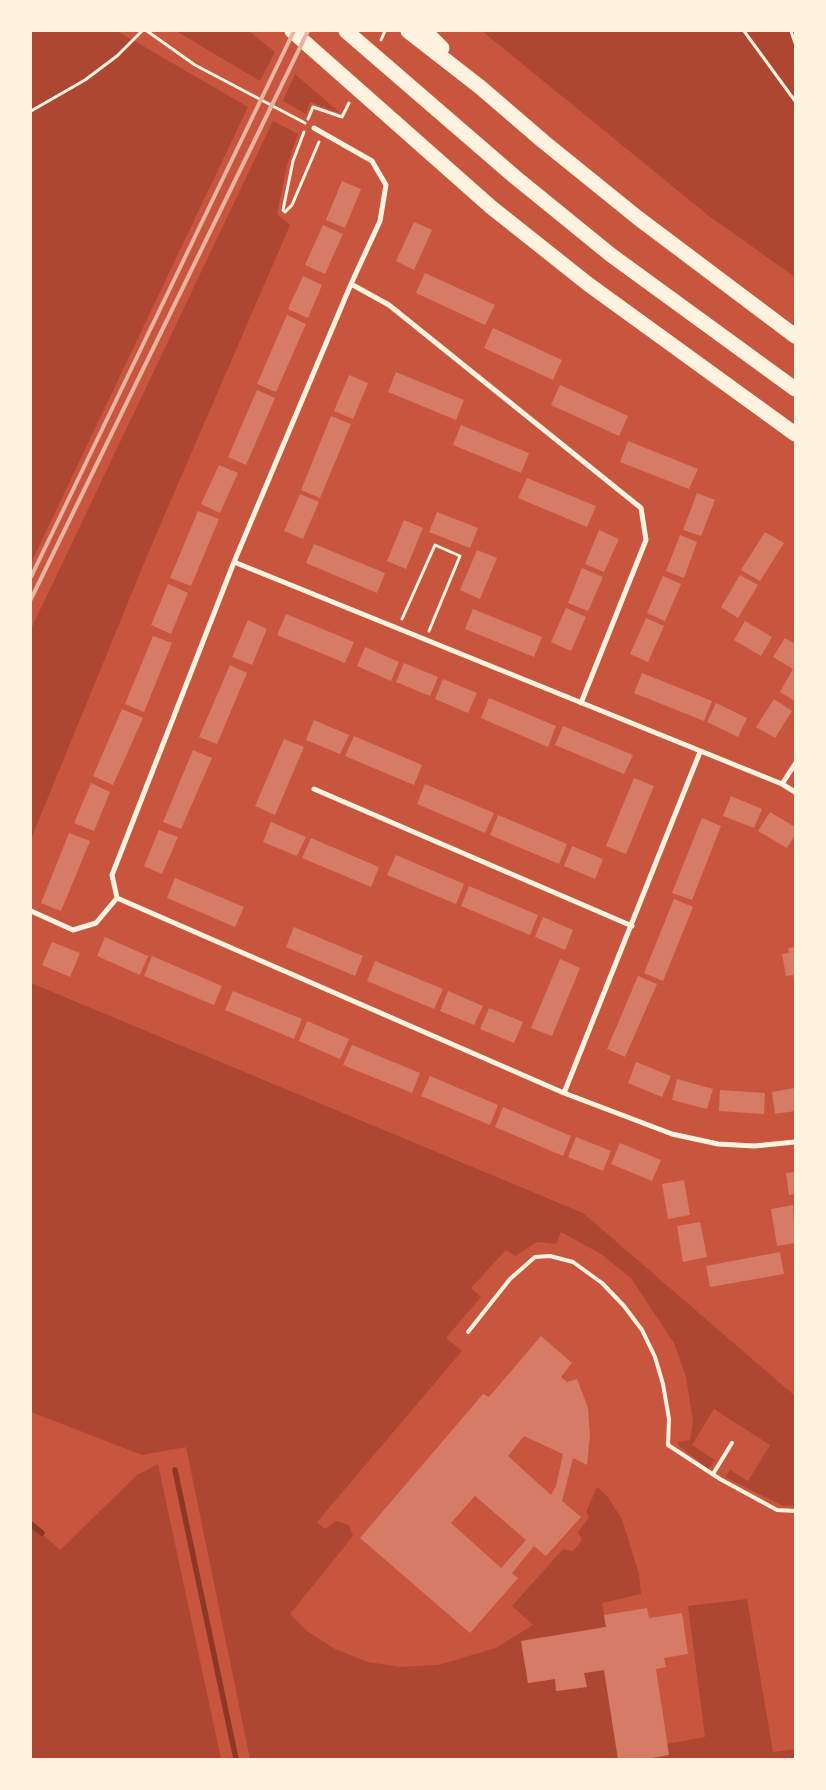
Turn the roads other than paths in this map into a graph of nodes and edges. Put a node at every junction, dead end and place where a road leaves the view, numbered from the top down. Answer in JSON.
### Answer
{"nodes":[{"id":1,"x":292,"y":31,"type":"edge"},
{"id":2,"x":346,"y":31,"type":"edge"},
{"id":3,"x":408,"y":31,"type":"edge"},
{"id":4,"x":425,"y":31,"type":"edge"},
{"id":5,"x":480,"y":87,"type":"junction"},
{"id":6,"x":314,"y":128,"type":"road end"},
{"id":7,"x":351,"y":284,"type":"junction"},
{"id":8,"x":795,"y":336,"type":"edge"},
{"id":9,"x":795,"y":389,"type":"edge"},
{"id":10,"x":795,"y":434,"type":"edge"},
{"id":11,"x":234,"y":562,"type":"junction"},
{"id":12,"x":581,"y":703,"type":"junction"},
{"id":13,"x":700,"y":752,"type":"junction"},
{"id":14,"x":795,"y":764,"type":"edge"},
{"id":15,"x":782,"y":784,"type":"junction"},
{"id":16,"x":314,"y":790,"type":"dead end"},
{"id":17,"x":795,"y":792,"type":"edge"},
{"id":18,"x":117,"y":898,"type":"junction"},
{"id":19,"x":31,"y":911,"type":"edge"},
{"id":20,"x":632,"y":926,"type":"junction"},
{"id":21,"x":564,"y":1093,"type":"junction"},
{"id":22,"x":795,"y":1142,"type":"edge"},
{"id":23,"x":468,"y":1332,"type":"dead end"},
{"id":24,"x":732,"y":1442,"type":"dead end"},
{"id":25,"x":713,"y":1474,"type":"junction"},
{"id":26,"x":795,"y":1512,"type":"edge"}],
"edges":[{"from":1,"to":10,"type":"highway"},
{"from":2,"to":9,"type":"highway"},
{"from":3,"to":5,"type":"highway"},
{"from":4,"to":5,"type":"highway"},
{"from":5,"to":8,"type":"highway"},
{"from":6,"to":7,"type":"street"},
{"from":7,"to":11,"type":"street"},
{"from":7,"to":12,"type":"street"},
{"from":11,"to":12,"type":"street"},
{"from":11,"to":18,"type":"street"},
{"from":12,"to":13,"type":"street"},
{"from":13,"to":15,"type":"street"},
{"from":13,"to":20,"type":"street"},
{"from":14,"to":15,"type":"street"},
{"from":15,"to":17,"type":"street"},
{"from":16,"to":20,"type":"street"},
{"from":18,"to":19,"type":"street"},
{"from":18,"to":21,"type":"street"},
{"from":20,"to":21,"type":"street"},
{"from":21,"to":22,"type":"street"},
{"from":23,"to":25,"type":"lane"},
{"from":24,"to":25,"type":"lane"},
{"from":25,"to":26,"type":"lane"}]}
